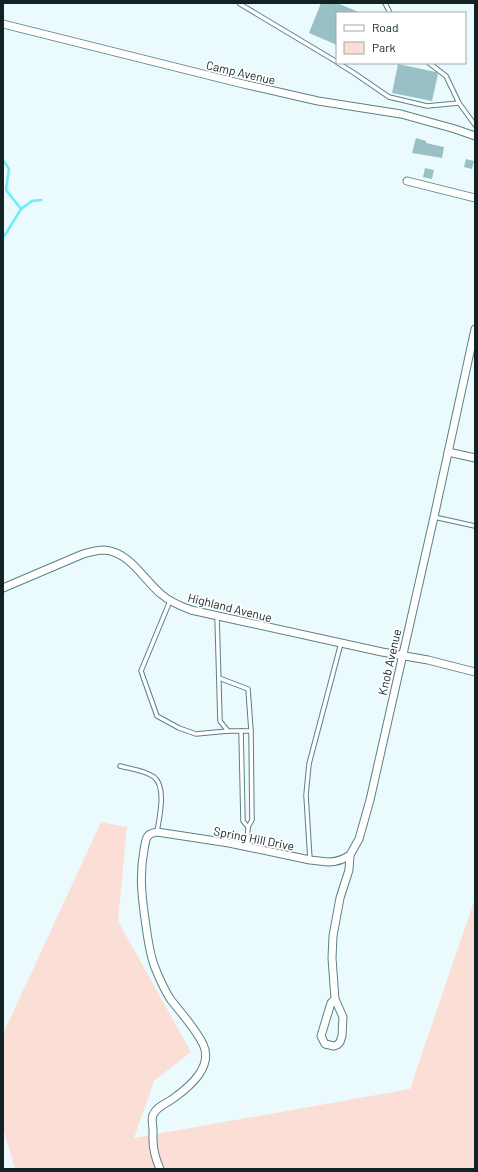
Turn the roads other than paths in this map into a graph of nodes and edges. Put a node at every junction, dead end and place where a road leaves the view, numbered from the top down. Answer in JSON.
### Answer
{"nodes":[{"id":1,"x":385,"y":3,"type":"edge"},
{"id":2,"x":240,"y":4,"type":"dead end"},
{"id":3,"x":390,"y":12,"type":"edge"},
{"id":4,"x":3,"y":24,"type":"edge"},
{"id":5,"x":336,"y":62,"type":"edge"},
{"id":6,"x":340,"y":64,"type":"edge"},
{"id":7,"x":430,"y":64,"type":"edge"},
{"id":8,"x":459,"y":103,"type":"junction"},
{"id":9,"x":475,"y":125,"type":"edge"},
{"id":10,"x":475,"y":136,"type":"edge"},
{"id":11,"x":407,"y":181,"type":"dead end"},
{"id":12,"x":475,"y":198,"type":"edge"},
{"id":13,"x":475,"y":329,"type":"edge"},
{"id":14,"x":448,"y":452,"type":"junction"},
{"id":15,"x":475,"y":458,"type":"edge"},
{"id":16,"x":434,"y":517,"type":"junction"},
{"id":17,"x":475,"y":526,"type":"edge"},
{"id":18,"x":3,"y":588,"type":"edge"},
{"id":19,"x":170,"y":601,"type":"junction"},
{"id":20,"x":217,"y":616,"type":"junction"},
{"id":21,"x":341,"y":643,"type":"junction"},
{"id":22,"x":402,"y":655,"type":"junction"},
{"id":23,"x":475,"y":672,"type":"edge"},
{"id":24,"x":218,"y":678,"type":"junction"},
{"id":25,"x":228,"y":731,"type":"junction"},
{"id":26,"x":241,"y":731,"type":"junction"},
{"id":27,"x":251,"y":731,"type":"junction"},
{"id":28,"x":120,"y":766,"type":"dead end"},
{"id":29,"x":248,"y":827,"type":"junction"},
{"id":30,"x":154,"y":833,"type":"junction"},
{"id":31,"x":247,"y":847,"type":"junction"},
{"id":32,"x":350,"y":855,"type":"junction"},
{"id":33,"x":310,"y":860,"type":"junction"},
{"id":34,"x":335,"y":999,"type":"junction"},
{"id":35,"x":160,"y":1169,"type":"edge"}],
"edges":[{"from":1,"to":3,"type":"lane"},
{"from":2,"to":5,"type":"lane"},
{"from":4,"to":10,"type":"street","name":"Camp Avenue"},
{"from":6,"to":8,"type":"lane"},
{"from":7,"to":8,"type":"lane"},
{"from":8,"to":9,"type":"lane"},
{"from":11,"to":12,"type":"street"},
{"from":13,"to":14,"type":"street","name":"Knob Avenue"},
{"from":14,"to":15,"type":"street"},
{"from":14,"to":16,"type":"street","name":"Knob Avenue"},
{"from":16,"to":17,"type":"lane"},
{"from":16,"to":22,"type":"street","name":"Knob Avenue"},
{"from":18,"to":19,"type":"street","name":"Highland Avenue"},
{"from":19,"to":20,"type":"street","name":"Highland Avenue"},
{"from":19,"to":25,"type":"lane"},
{"from":20,"to":21,"type":"street","name":"Highland Avenue"},
{"from":20,"to":24,"type":"lane"},
{"from":21,"to":22,"type":"street","name":"Highland Avenue"},
{"from":21,"to":33,"type":"lane"},
{"from":22,"to":23,"type":"street","name":"Highland Avenue"},
{"from":22,"to":32,"type":"street","name":"Knob Avenue"},
{"from":24,"to":25,"type":"lane"},
{"from":24,"to":27,"type":"lane"},
{"from":25,"to":26,"type":"lane"},
{"from":26,"to":27,"type":"lane"},
{"from":26,"to":29,"type":"lane"},
{"from":27,"to":29,"type":"lane"},
{"from":28,"to":30,"type":"lane"},
{"from":29,"to":31,"type":"lane"},
{"from":30,"to":31,"type":"street","name":"Spring Hill Drive"},
{"from":30,"to":35,"type":"street"},
{"from":31,"to":33,"type":"street","name":"Spring Hill Drive"},
{"from":32,"to":33,"type":"street","name":"Spring Hill Drive"},
{"from":32,"to":34,"type":"street","name":"Knob Avenue"},
{"from":34,"to":34,"type":"street","name":"Knob Avenue"}]}
